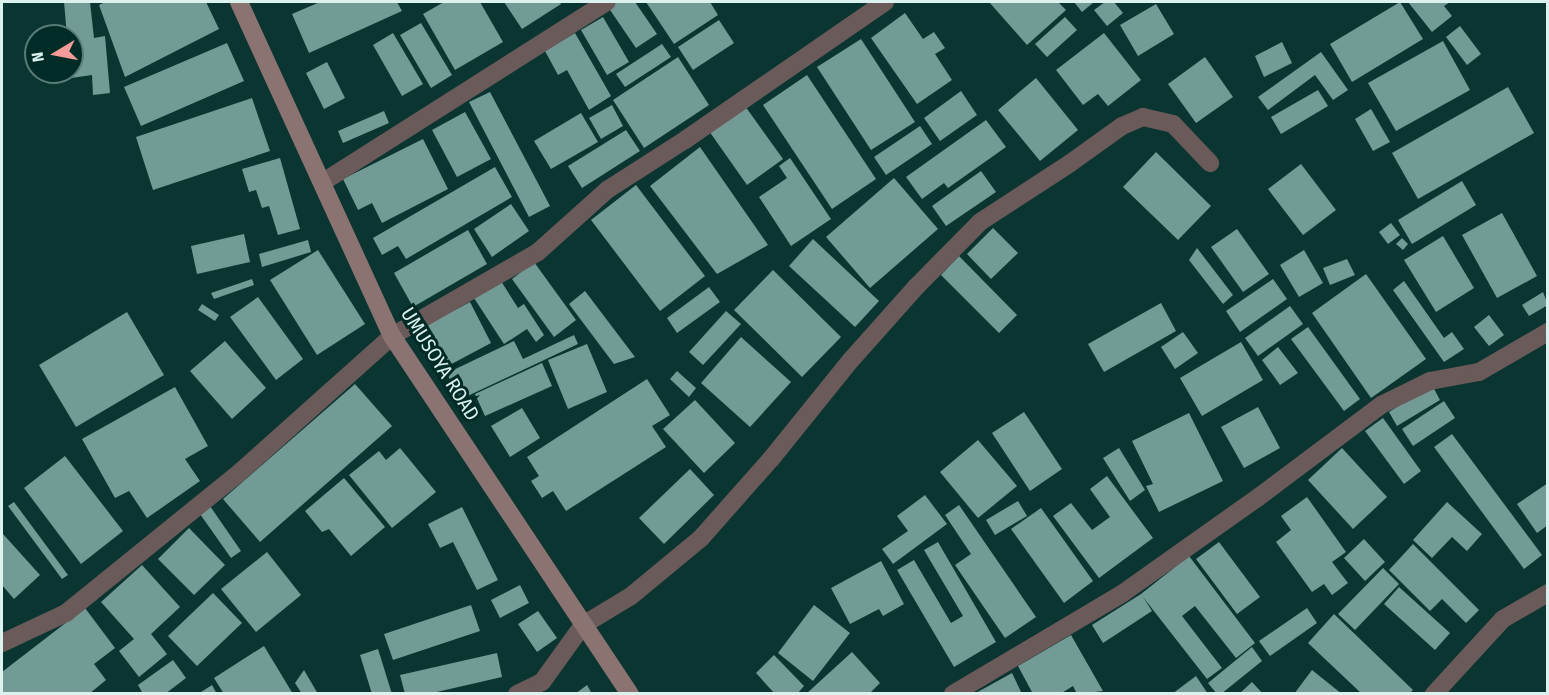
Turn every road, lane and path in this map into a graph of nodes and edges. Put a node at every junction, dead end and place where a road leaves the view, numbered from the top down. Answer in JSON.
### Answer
{"nodes":[{"id":1,"x":240,"y":2,"type":"edge"},
{"id":2,"x":607,"y":2,"type":"edge"},
{"id":3,"x":885,"y":2,"type":"edge"},
{"id":4,"x":1210,"y":163,"type":"dead end"},
{"id":5,"x":323,"y":182,"type":"junction"},
{"id":6,"x":1548,"y":332,"type":"edge"},
{"id":7,"x":392,"y":336,"type":"junction"},
{"id":8,"x":1548,"y":593,"type":"edge"},
{"id":9,"x":583,"y":624,"type":"junction"},
{"id":10,"x":2,"y":643,"type":"edge"},
{"id":11,"x":517,"y":693,"type":"edge"},
{"id":12,"x":630,"y":693,"type":"edge"},
{"id":13,"x":953,"y":693,"type":"edge"},
{"id":14,"x":1434,"y":693,"type":"edge"}],
"edges":[{"from":1,"to":5,"type":"main road","name":"UMUSOYA ROAD"},
{"from":2,"to":5,"type":"street"},
{"from":3,"to":7,"type":"street"},
{"from":4,"to":9,"type":"street"},
{"from":5,"to":7,"type":"main road","name":"UMUSOYA ROAD"},
{"from":6,"to":13,"type":"street"},
{"from":7,"to":9,"type":"main road","name":"UMUSOYA ROAD"},
{"from":7,"to":10,"type":"street"},
{"from":8,"to":14,"type":"street"},
{"from":9,"to":11,"type":"street"},
{"from":9,"to":12,"type":"main road","name":"UMUSOYA ROAD"}]}
